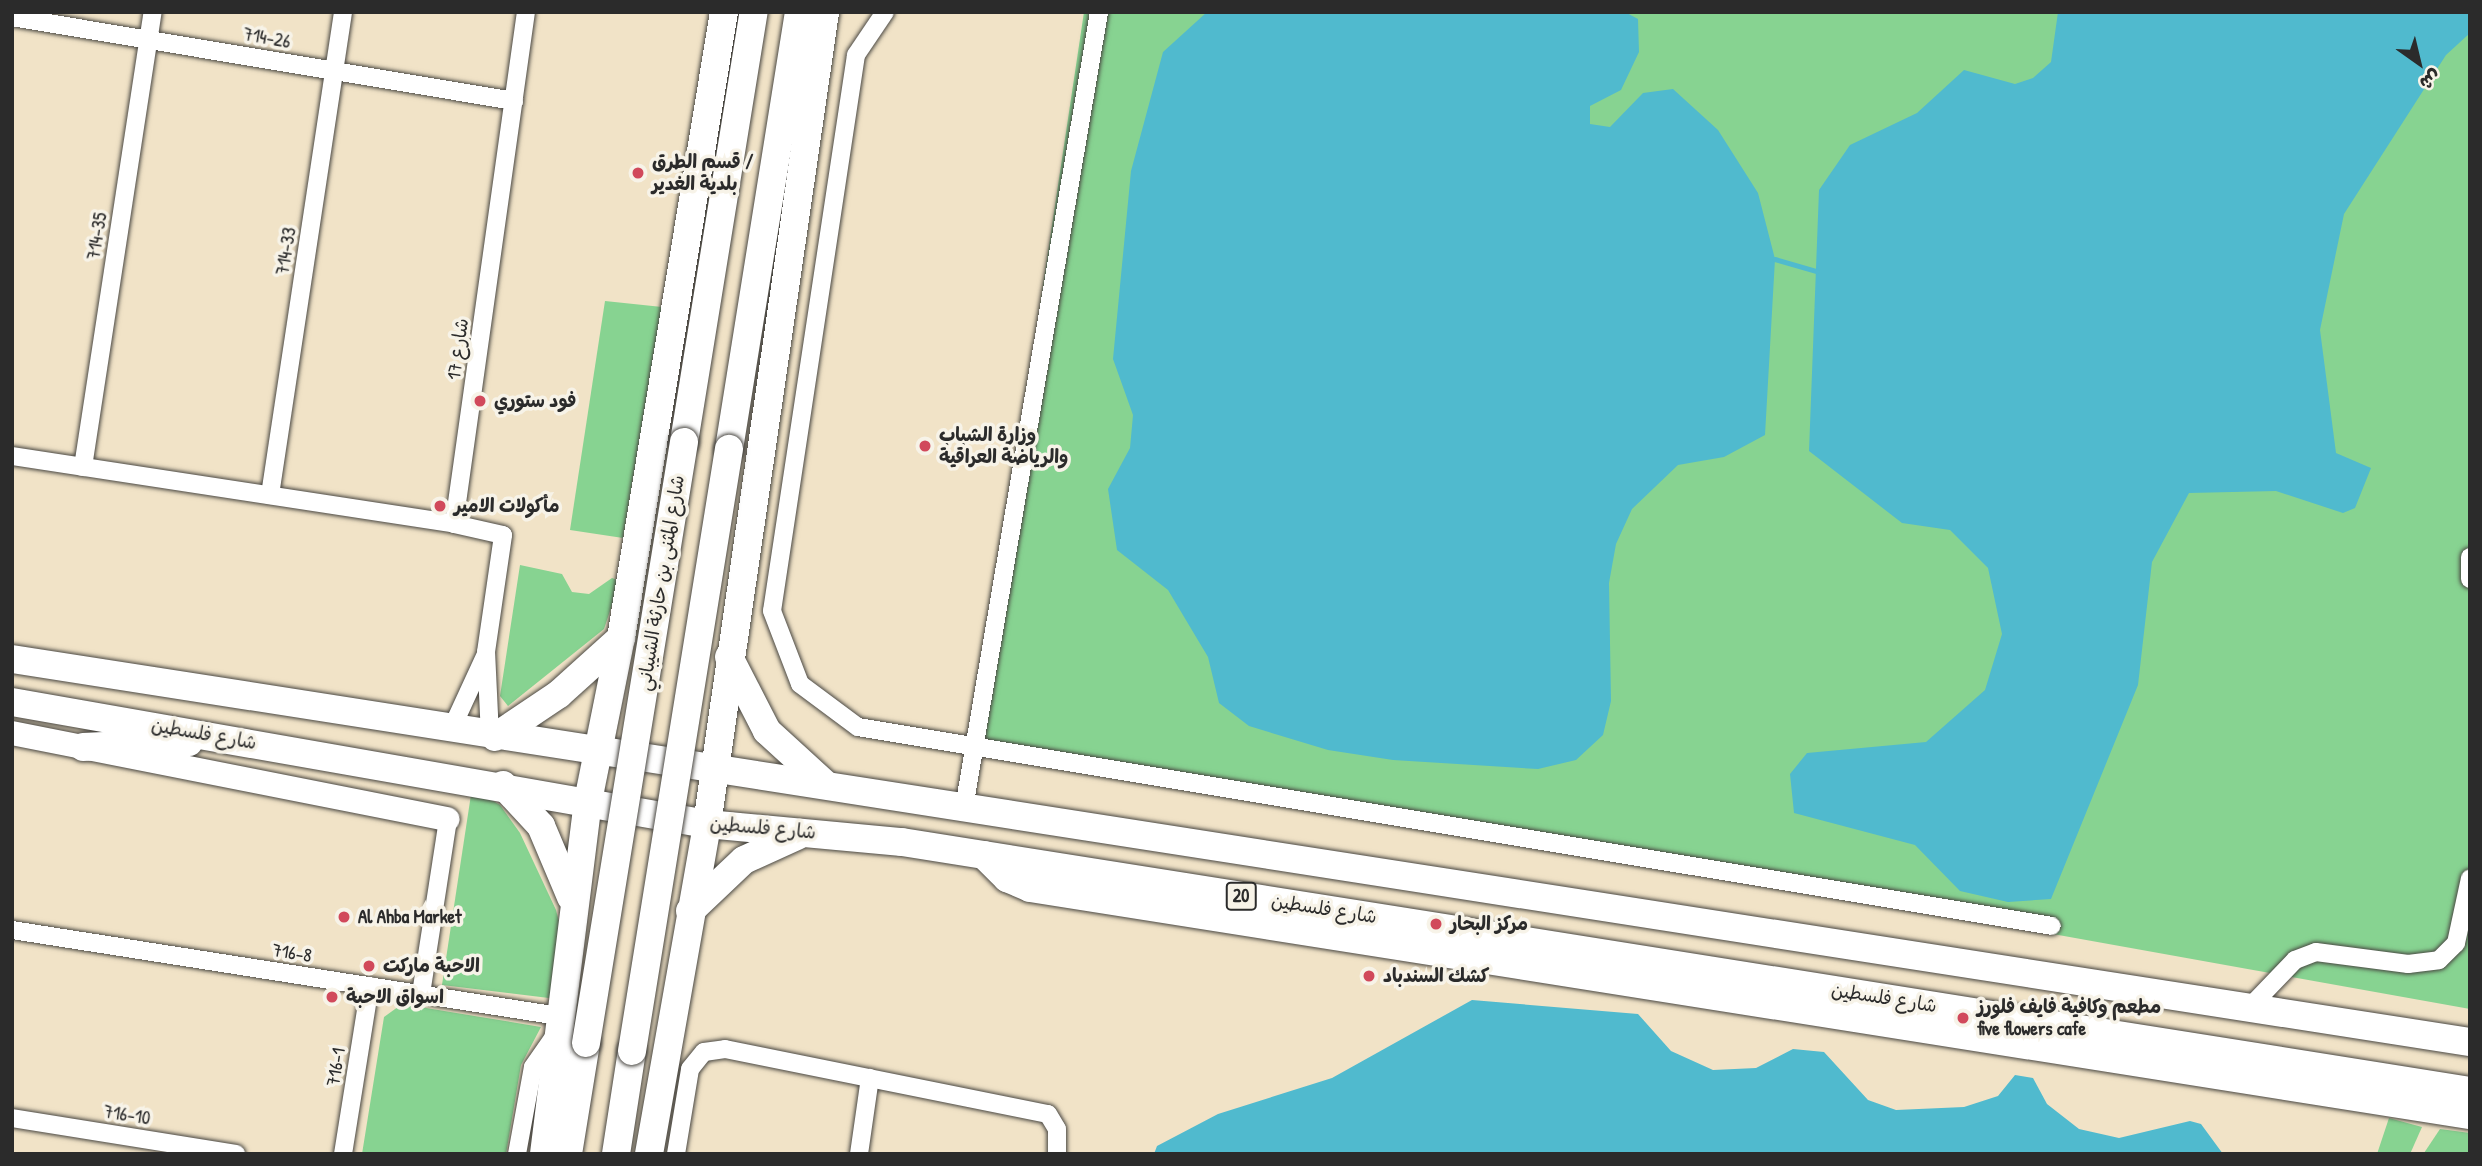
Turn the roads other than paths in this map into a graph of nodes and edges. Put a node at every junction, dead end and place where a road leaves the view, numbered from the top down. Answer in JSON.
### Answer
{"nodes":[{"id":1,"x":153,"y":12,"type":"edge"},
{"id":2,"x":343,"y":12,"type":"edge"},
{"id":3,"x":526,"y":12,"type":"edge"},
{"id":4,"x":724,"y":12,"type":"edge"},
{"id":5,"x":754,"y":12,"type":"edge"},
{"id":6,"x":799,"y":12,"type":"edge"},
{"id":7,"x":825,"y":12,"type":"edge"},
{"id":8,"x":885,"y":12,"type":"edge"},
{"id":9,"x":1099,"y":12,"type":"edge"},
{"id":10,"x":12,"y":17,"type":"edge"},
{"id":11,"x":148,"y":39,"type":"junction"},
{"id":12,"x":334,"y":71,"type":"junction"},
{"id":13,"x":514,"y":101,"type":"junction"},
{"id":14,"x":12,"y":456,"type":"edge"},
{"id":15,"x":83,"y":467,"type":"junction"},
{"id":16,"x":270,"y":495,"type":"junction"},
{"id":17,"x":454,"y":524,"type":"junction"},
{"id":18,"x":2470,"y":557,"type":"edge"},
{"id":19,"x":2470,"y":579,"type":"edge"},
{"id":20,"x":621,"y":638,"type":"junction"},
{"id":21,"x":486,"y":652,"type":"junction"},
{"id":22,"x":729,"y":657,"type":"junction"},
{"id":23,"x":12,"y":659,"type":"edge"},
{"id":24,"x":12,"y":702,"type":"edge"},
{"id":25,"x":451,"y":730,"type":"junction"},
{"id":26,"x":12,"y":733,"type":"edge"},
{"id":27,"x":492,"y":736,"type":"junction"},
{"id":28,"x":225,"y":738,"type":"junction"},
{"id":29,"x":971,"y":743,"type":"junction"},
{"id":30,"x":83,"y":747,"type":"junction"},
{"id":31,"x":596,"y":752,"type":"junction"},
{"id":32,"x":715,"y":770,"type":"junction"},
{"id":33,"x":503,"y":785,"type":"junction"},
{"id":34,"x":830,"y":787,"type":"junction"},
{"id":35,"x":910,"y":800,"type":"junction"},
{"id":36,"x":588,"y":801,"type":"junction"},
{"id":37,"x":964,"y":808,"type":"junction"},
{"id":38,"x":448,"y":819,"type":"joint"},
{"id":39,"x":708,"y":824,"type":"junction"},
{"id":40,"x":819,"y":833,"type":"junction"},
{"id":41,"x":902,"y":842,"type":"junction"},
{"id":42,"x":984,"y":855,"type":"junction"},
{"id":43,"x":2470,"y":878,"type":"edge"},
{"id":44,"x":574,"y":909,"type":"junction"},
{"id":45,"x":690,"y":911,"type":"junction"},
{"id":46,"x":1421,"y":924,"type":"junction"},
{"id":47,"x":2052,"y":926,"type":"dead end"},
{"id":48,"x":12,"y":929,"type":"edge"},
{"id":49,"x":1375,"y":942,"type":"junction"},
{"id":50,"x":1925,"y":959,"type":"junction"},
{"id":51,"x":370,"y":986,"type":"junction"},
{"id":52,"x":421,"y":994,"type":"junction"},
{"id":53,"x":1916,"y":1003,"type":"junction"},
{"id":54,"x":2248,"y":1009,"type":"junction"},
{"id":55,"x":571,"y":1029,"type":"junction"},
{"id":56,"x":2470,"y":1042,"type":"edge"},
{"id":57,"x":870,"y":1078,"type":"junction"},
{"id":58,"x":2470,"y":1091,"type":"edge"},
{"id":59,"x":2470,"y":1115,"type":"edge"},
{"id":60,"x":12,"y":1118,"type":"edge"},
{"id":61,"x":164,"y":1148,"type":"edge"},
{"id":62,"x":236,"y":1154,"type":"edge"},
{"id":63,"x":343,"y":1154,"type":"edge"},
{"id":64,"x":517,"y":1154,"type":"edge"},
{"id":65,"x":544,"y":1154,"type":"edge"},
{"id":66,"x":568,"y":1154,"type":"edge"},
{"id":67,"x":616,"y":1154,"type":"edge"},
{"id":68,"x":649,"y":1154,"type":"edge"},
{"id":69,"x":676,"y":1154,"type":"edge"},
{"id":70,"x":859,"y":1154,"type":"edge"},
{"id":71,"x":1057,"y":1154,"type":"edge"}],
"edges":[{"from":1,"to":11,"type":"street","name":"714-35"},
{"from":2,"to":12,"type":"street","name":"714-33"},
{"from":3,"to":13,"type":"street","name":"شارع 17"},
{"from":4,"to":20,"type":"main road"},
{"from":5,"to":55,"type":"main road","name":"شارع المثنى بن حارثة الشيباني","bridge":true},
{"from":6,"to":67,"type":"main road","bridge":true},
{"from":7,"to":22,"type":"main road"},
{"from":8,"to":29,"type":"street"},
{"from":9,"to":29,"type":"street"},
{"from":10,"to":11,"type":"street","name":"714-26"},
{"from":11,"to":12,"type":"street","name":"714-26"},
{"from":11,"to":15,"type":"street","name":"714-35"},
{"from":12,"to":13,"type":"street","name":"714-26"},
{"from":12,"to":16,"type":"street","name":"714-33"},
{"from":13,"to":17,"type":"street","name":"شارع 17"},
{"from":14,"to":15,"type":"street"},
{"from":15,"to":16,"type":"street"},
{"from":16,"to":17,"type":"street"},
{"from":17,"to":21,"type":"street"},
{"from":18,"to":19,"type":"street"},
{"from":20,"to":27,"type":"main road"},
{"from":20,"to":31,"type":"main road"},
{"from":21,"to":25,"type":"street"},
{"from":21,"to":27,"type":"street"},
{"from":22,"to":32,"type":"main road"},
{"from":22,"to":34,"type":"main road"},
{"from":23,"to":25,"type":"main road","number":"20"},
{"from":24,"to":28,"type":"main road","name":"شارع فلسطين","number":"20"},
{"from":25,"to":27,"type":"main road","number":"20"},
{"from":26,"to":30,"type":"street"},
{"from":27,"to":31,"type":"main road","number":"20"},
{"from":28,"to":30,"type":"main road"},
{"from":28,"to":33,"type":"main road","name":"شارع فلسطين","number":"20"},
{"from":29,"to":37,"type":"street"},
{"from":29,"to":47,"type":"street"},
{"from":30,"to":38,"type":"street"},
{"from":31,"to":32,"type":"main road","number":"20"},
{"from":31,"to":36,"type":"main road"},
{"from":32,"to":34,"type":"main road","number":"20"},
{"from":32,"to":39,"type":"main road"},
{"from":33,"to":36,"type":"main road","name":"شارع فلسطين","number":"20"},
{"from":33,"to":44,"type":"main road"},
{"from":34,"to":35,"type":"main road","number":"20"},
{"from":35,"to":37,"type":"main road","number":"20"},
{"from":35,"to":41,"type":"main road"},
{"from":36,"to":39,"type":"main road","name":"شارع فلسطين","number":"20"},
{"from":36,"to":44,"type":"main road"},
{"from":37,"to":50,"type":"main road","number":"20"},
{"from":38,"to":52,"type":"street"},
{"from":39,"to":40,"type":"main road","name":"شارع فلسطين","number":"20"},
{"from":39,"to":45,"type":"main road"},
{"from":40,"to":41,"type":"main road","name":"شارع فلسطين","number":"20"},
{"from":40,"to":45,"type":"main road"},
{"from":41,"to":42,"type":"main road","name":"شارع فلسطين","number":"20"},
{"from":42,"to":46,"type":"main road","name":"شارع فلسطين","number":"20"},
{"from":42,"to":49,"type":"main road"},
{"from":43,"to":54,"type":"street"},
{"from":44,"to":55,"type":"main road"},
{"from":45,"to":68,"type":"main road"},
{"from":46,"to":49,"type":"main road"},
{"from":46,"to":53,"type":"main road","name":"شارع فلسطين","number":"20"},
{"from":48,"to":51,"type":"street","name":"716-8"},
{"from":49,"to":59,"type":"main road"},
{"from":50,"to":53,"type":"main road"},
{"from":50,"to":54,"type":"main road","number":"20"},
{"from":51,"to":52,"type":"street","name":"716-8"},
{"from":51,"to":63,"type":"street","name":"716-1"},
{"from":52,"to":55,"type":"street","name":"716-8"},
{"from":53,"to":58,"type":"main road","name":"شارع فلسطين","number":"20"},
{"from":54,"to":56,"type":"main road","number":"20"},
{"from":55,"to":64,"type":"street"},
{"from":55,"to":65,"type":"main road"},
{"from":55,"to":66,"type":"main road","name":"شارع المثنى بن حارثة الشيباني"},
{"from":57,"to":69,"type":"street"},
{"from":57,"to":70,"type":"street"},
{"from":57,"to":71,"type":"street"},
{"from":60,"to":61,"type":"street","name":"716-10"},
{"from":61,"to":62,"type":"street","name":"716-10"}]}
